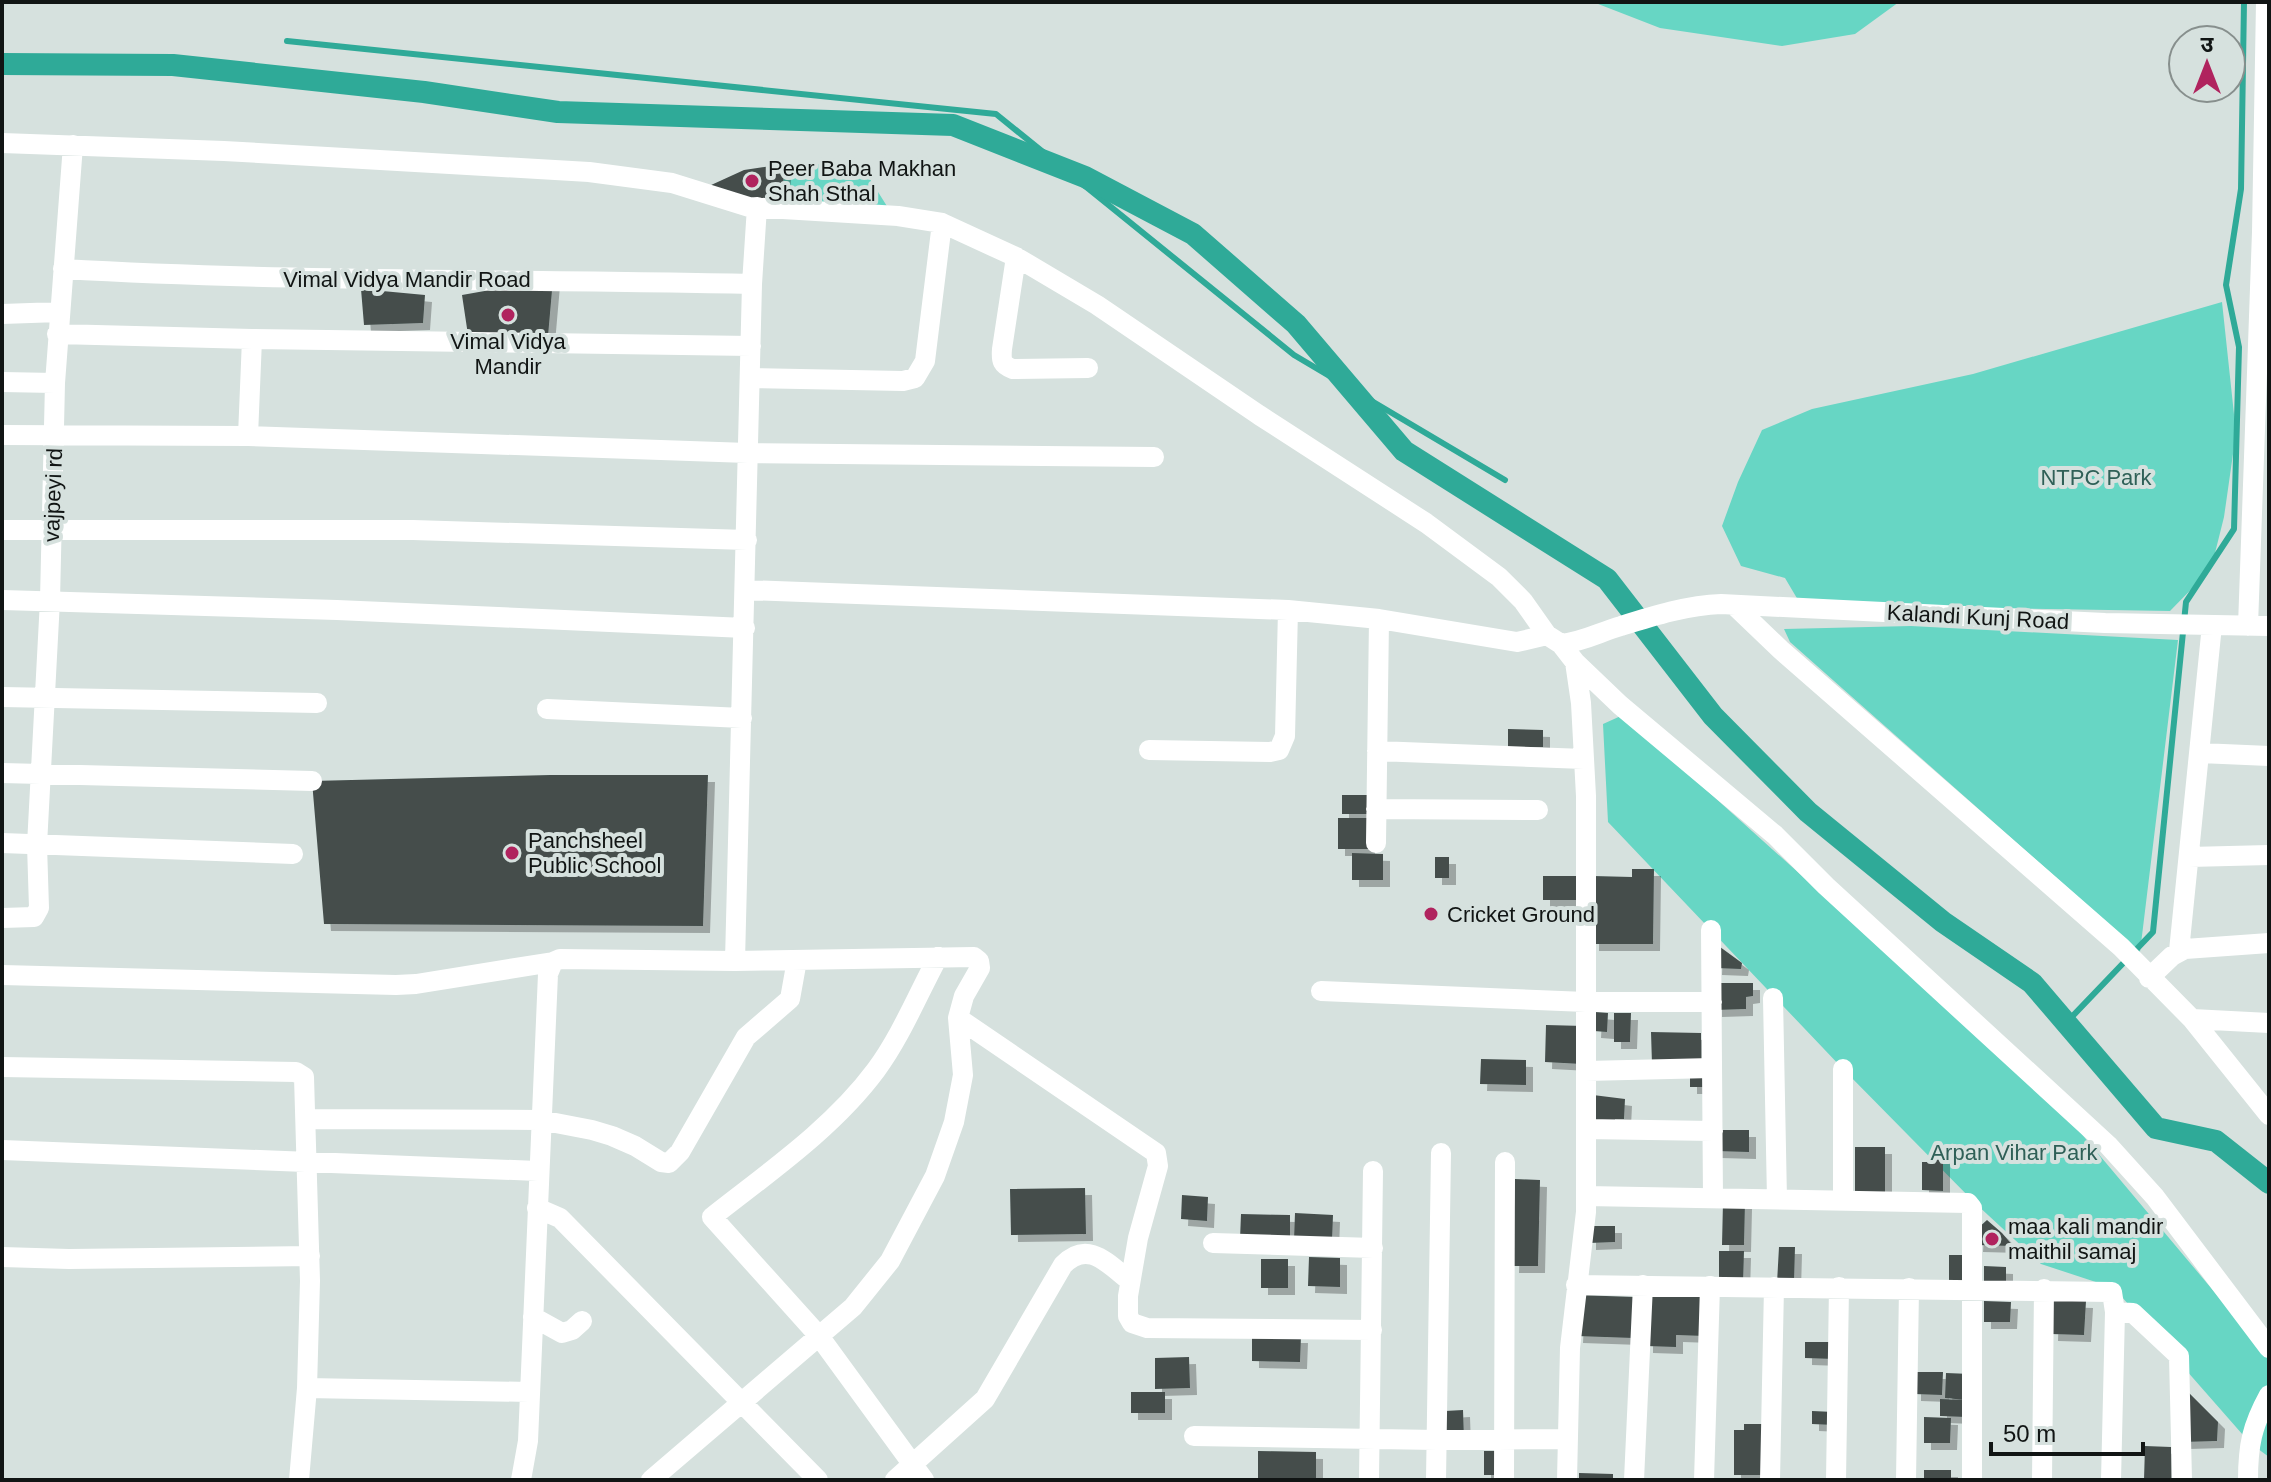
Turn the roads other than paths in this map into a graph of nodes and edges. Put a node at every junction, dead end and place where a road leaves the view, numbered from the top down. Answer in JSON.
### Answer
{"nodes":[{"id":1,"x":2266,"y":2,"type":"edge"},
{"id":2,"x":2267,"y":36,"type":"edge"},
{"id":3,"x":2267,"y":107,"type":"edge"},
{"id":4,"x":2,"y":143,"type":"edge"},
{"id":5,"x":73,"y":145,"type":"junction"},
{"id":6,"x":757,"y":207,"type":"junction"},
{"id":7,"x":2266,"y":208,"type":"edge"},
{"id":8,"x":942,"y":223,"type":"junction"},
{"id":9,"x":1016,"y":257,"type":"junction"},
{"id":10,"x":63,"y":269,"type":"junction"},
{"id":11,"x":752,"y":284,"type":"junction"},
{"id":12,"x":2264,"y":295,"type":"edge"},
{"id":13,"x":59,"y":312,"type":"junction"},
{"id":14,"x":2,"y":314,"type":"edge"},
{"id":15,"x":57,"y":334,"type":"junction"},
{"id":16,"x":252,"y":339,"type":"junction"},
{"id":17,"x":751,"y":346,"type":"junction"},
{"id":18,"x":1088,"y":368,"type":"dead end"},
{"id":19,"x":750,"y":378,"type":"junction"},
{"id":20,"x":2,"y":382,"type":"edge"},
{"id":21,"x":2263,"y":382,"type":"edge"},
{"id":22,"x":55,"y":383,"type":"junction"},
{"id":23,"x":2,"y":435,"type":"edge"},
{"id":24,"x":55,"y":436,"type":"junction"},
{"id":25,"x":248,"y":436,"type":"junction"},
{"id":26,"x":748,"y":453,"type":"junction"},
{"id":27,"x":1154,"y":457,"type":"dead end"},
{"id":28,"x":2261,"y":490,"type":"edge"},
{"id":29,"x":2,"y":530,"type":"edge"},
{"id":30,"x":51,"y":531,"type":"junction"},
{"id":31,"x":747,"y":540,"type":"junction"},
{"id":32,"x":746,"y":590,"type":"junction"},
{"id":33,"x":2,"y":600,"type":"edge"},
{"id":34,"x":50,"y":600,"type":"junction"},
{"id":35,"x":1734,"y":605,"type":"junction"},
{"id":36,"x":1288,"y":610,"type":"junction"},
{"id":37,"x":1379,"y":619,"type":"junction"},
{"id":38,"x":2193,"y":625,"type":"junction"},
{"id":39,"x":2248,"y":626,"type":"junction"},
{"id":40,"x":2269,"y":626,"type":"edge"},
{"id":41,"x":745,"y":628,"type":"junction"},
{"id":42,"x":1554,"y":639,"type":"junction"},
{"id":43,"x":1575,"y":662,"type":"junction"},
{"id":44,"x":2,"y":697,"type":"edge"},
{"id":45,"x":45,"y":697,"type":"junction"},
{"id":46,"x":317,"y":703,"type":"dead end"},
{"id":47,"x":547,"y":709,"type":"dead end"},
{"id":48,"x":742,"y":718,"type":"junction"},
{"id":49,"x":1149,"y":750,"type":"dead end"},
{"id":50,"x":1377,"y":751,"type":"junction"},
{"id":51,"x":2200,"y":753,"type":"junction"},
{"id":52,"x":2269,"y":756,"type":"edge"},
{"id":53,"x":1584,"y":759,"type":"junction"},
{"id":54,"x":2,"y":773,"type":"edge"},
{"id":55,"x":40,"y":773,"type":"junction"},
{"id":56,"x":312,"y":781,"type":"dead end"},
{"id":57,"x":1376,"y":809,"type":"junction"},
{"id":58,"x":1538,"y":810,"type":"dead end"},
{"id":59,"x":2,"y":843,"type":"edge"},
{"id":60,"x":1376,"y":843,"type":"dead end"},
{"id":61,"x":37,"y":845,"type":"junction"},
{"id":62,"x":293,"y":854,"type":"dead end"},
{"id":63,"x":2269,"y":855,"type":"edge"},
{"id":64,"x":2189,"y":857,"type":"junction"},
{"id":65,"x":2,"y":918,"type":"edge"},
{"id":66,"x":1711,"y":930,"type":"dead end"},
{"id":67,"x":2269,"y":943,"type":"edge"},
{"id":68,"x":2179,"y":951,"type":"junction"},
{"id":69,"x":938,"y":957,"type":"junction"},
{"id":70,"x":797,"y":960,"type":"junction"},
{"id":71,"x":735,"y":961,"type":"junction"},
{"id":72,"x":553,"y":962,"type":"junction"},
{"id":73,"x":2142,"y":970,"type":"junction"},
{"id":74,"x":2,"y":975,"type":"edge"},
{"id":75,"x":1321,"y":991,"type":"dead end"},
{"id":76,"x":1773,"y":998,"type":"dead end"},
{"id":77,"x":1586,"y":1002,"type":"junction"},
{"id":78,"x":1712,"y":1002,"type":"junction"},
{"id":79,"x":958,"y":1018,"type":"junction"},
{"id":80,"x":2192,"y":1019,"type":"junction"},
{"id":81,"x":2269,"y":1023,"type":"edge"},
{"id":82,"x":2,"y":1067,"type":"edge"},
{"id":83,"x":1712,"y":1068,"type":"junction"},
{"id":84,"x":1843,"y":1069,"type":"dead end"},
{"id":85,"x":1586,"y":1071,"type":"junction"},
{"id":86,"x":2247,"y":1085,"type":"junction"},
{"id":87,"x":2269,"y":1086,"type":"edge"},
{"id":88,"x":2269,"y":1115,"type":"edge"},
{"id":89,"x":306,"y":1119,"type":"junction"},
{"id":90,"x":540,"y":1120,"type":"junction"},
{"id":91,"x":1586,"y":1129,"type":"junction"},
{"id":92,"x":1713,"y":1131,"type":"junction"},
{"id":93,"x":2,"y":1150,"type":"edge"},
{"id":94,"x":1441,"y":1153,"type":"dead end"},
{"id":95,"x":306,"y":1161,"type":"junction"},
{"id":96,"x":1505,"y":1162,"type":"dead end"},
{"id":97,"x":538,"y":1171,"type":"junction"},
{"id":98,"x":1373,"y":1171,"type":"dead end"},
{"id":99,"x":1586,"y":1196,"type":"junction"},
{"id":100,"x":1713,"y":1198,"type":"junction"},
{"id":101,"x":1777,"y":1199,"type":"junction"},
{"id":102,"x":1843,"y":1201,"type":"junction"},
{"id":103,"x":537,"y":1208,"type":"junction"},
{"id":104,"x":1213,"y":1243,"type":"dead end"},
{"id":105,"x":1373,"y":1248,"type":"junction"},
{"id":106,"x":310,"y":1256,"type":"junction"},
{"id":107,"x":2,"y":1257,"type":"edge"},
{"id":108,"x":1130,"y":1281,"type":"junction"},
{"id":109,"x":1576,"y":1285,"type":"junction"},
{"id":110,"x":1643,"y":1285,"type":"junction"},
{"id":111,"x":1710,"y":1286,"type":"junction"},
{"id":112,"x":1774,"y":1287,"type":"junction"},
{"id":113,"x":1839,"y":1287,"type":"junction"},
{"id":114,"x":1909,"y":1288,"type":"junction"},
{"id":115,"x":1974,"y":1288,"type":"junction"},
{"id":116,"x":2044,"y":1289,"type":"junction"},
{"id":117,"x":2115,"y":1312,"type":"junction"},
{"id":118,"x":533,"y":1317,"type":"junction"},
{"id":119,"x":582,"y":1321,"type":"dead end"},
{"id":120,"x":1372,"y":1330,"type":"junction"},
{"id":121,"x":819,"y":1336,"type":"junction"},
{"id":122,"x":2269,"y":1348,"type":"edge"},
{"id":123,"x":307,"y":1388,"type":"junction"},
{"id":124,"x":529,"y":1392,"type":"junction"},
{"id":125,"x":2269,"y":1395,"type":"edge"},
{"id":126,"x":741,"y":1403,"type":"junction"},
{"id":127,"x":1194,"y":1436,"type":"dead end"},
{"id":128,"x":1370,"y":1439,"type":"junction"},
{"id":129,"x":1568,"y":1439,"type":"junction"},
{"id":130,"x":1437,"y":1440,"type":"junction"},
{"id":131,"x":1505,"y":1440,"type":"junction"},
{"id":132,"x":675,"y":1473,"type":"edge"},
{"id":133,"x":917,"y":1473,"type":"edge"},
{"id":134,"x":299,"y":1480,"type":"edge"},
{"id":135,"x":521,"y":1480,"type":"edge"},
{"id":136,"x":651,"y":1480,"type":"edge"},
{"id":137,"x":818,"y":1480,"type":"edge"},
{"id":138,"x":895,"y":1480,"type":"edge"},
{"id":139,"x":1369,"y":1480,"type":"edge"},
{"id":140,"x":1436,"y":1480,"type":"edge"},
{"id":141,"x":1504,"y":1480,"type":"edge"},
{"id":142,"x":1567,"y":1480,"type":"edge"},
{"id":143,"x":1634,"y":1480,"type":"edge"},
{"id":144,"x":1704,"y":1480,"type":"edge"},
{"id":145,"x":1770,"y":1480,"type":"edge"},
{"id":146,"x":1836,"y":1480,"type":"edge"},
{"id":147,"x":1906,"y":1480,"type":"edge"},
{"id":148,"x":1972,"y":1480,"type":"edge"},
{"id":149,"x":2042,"y":1480,"type":"edge"},
{"id":150,"x":2111,"y":1480,"type":"edge"},
{"id":151,"x":2182,"y":1480,"type":"edge"},
{"id":152,"x":2248,"y":1480,"type":"edge"}],
"edges":[{"from":1,"to":2,"type":"street"},
{"from":2,"to":3,"type":"street"},
{"from":3,"to":7,"type":"street"},
{"from":4,"to":5,"type":"street"},
{"from":5,"to":6,"type":"street"},
{"from":5,"to":10,"type":"street","name":"vajpeyi rd"},
{"from":6,"to":8,"type":"street"},
{"from":6,"to":11,"type":"street"},
{"from":7,"to":12,"type":"street"},
{"from":8,"to":9,"type":"street"},
{"from":8,"to":19,"type":"street"},
{"from":9,"to":18,"type":"street"},
{"from":9,"to":42,"type":"street"},
{"from":10,"to":11,"type":"street","name":"Vimal Vidya Mandir Road"},
{"from":10,"to":13,"type":"street","name":"vajpeyi rd"},
{"from":11,"to":17,"type":"street"},
{"from":12,"to":21,"type":"street"},
{"from":13,"to":14,"type":"street"},
{"from":13,"to":15,"type":"street","name":"vajpeyi rd"},
{"from":15,"to":16,"type":"street"},
{"from":15,"to":22,"type":"street","name":"vajpeyi rd"},
{"from":16,"to":17,"type":"street"},
{"from":16,"to":25,"type":"street"},
{"from":17,"to":19,"type":"street"},
{"from":19,"to":26,"type":"street"},
{"from":20,"to":22,"type":"street"},
{"from":21,"to":28,"type":"street"},
{"from":22,"to":24,"type":"street","name":"vajpeyi rd"},
{"from":23,"to":24,"type":"street"},
{"from":24,"to":25,"type":"street"},
{"from":24,"to":30,"type":"street","name":"vajpeyi rd"},
{"from":25,"to":26,"type":"street"},
{"from":26,"to":27,"type":"street"},
{"from":26,"to":31,"type":"street"},
{"from":28,"to":39,"type":"street"},
{"from":29,"to":30,"type":"street"},
{"from":30,"to":31,"type":"street"},
{"from":30,"to":34,"type":"street","name":"vajpeyi rd"},
{"from":31,"to":32,"type":"street"},
{"from":32,"to":36,"type":"street","name":"Kalandi Kunj Road"},
{"from":32,"to":41,"type":"street"},
{"from":33,"to":34,"type":"street"},
{"from":34,"to":41,"type":"street"},
{"from":34,"to":45,"type":"street","name":"vajpeyi rd"},
{"from":35,"to":38,"type":"street","name":"Kalandi Kunj Road"},
{"from":35,"to":42,"type":"street","name":"Kalandi Kunj Road"},
{"from":35,"to":73,"type":"street"},
{"from":36,"to":37,"type":"street","name":"Kalandi Kunj Road"},
{"from":36,"to":49,"type":"street"},
{"from":37,"to":42,"type":"street","name":"Kalandi Kunj Road"},
{"from":37,"to":50,"type":"street"},
{"from":38,"to":39,"type":"street","name":"Kalandi Kunj Road"},
{"from":38,"to":51,"type":"street"},
{"from":39,"to":40,"type":"street","name":"Kalandi Kunj Road"},
{"from":41,"to":48,"type":"street"},
{"from":42,"to":43,"type":"street"},
{"from":43,"to":53,"type":"street"},
{"from":43,"to":122,"type":"street"},
{"from":44,"to":45,"type":"street"},
{"from":45,"to":46,"type":"street"},
{"from":45,"to":55,"type":"street","name":"vajpeyi rd"},
{"from":47,"to":48,"type":"street"},
{"from":48,"to":71,"type":"street"},
{"from":50,"to":53,"type":"street"},
{"from":50,"to":57,"type":"street"},
{"from":51,"to":52,"type":"street"},
{"from":51,"to":64,"type":"street"},
{"from":53,"to":77,"type":"street"},
{"from":54,"to":55,"type":"street"},
{"from":55,"to":56,"type":"street"},
{"from":55,"to":61,"type":"street","name":"vajpeyi rd"},
{"from":57,"to":58,"type":"street"},
{"from":57,"to":60,"type":"street"},
{"from":59,"to":61,"type":"street"},
{"from":61,"to":62,"type":"street"},
{"from":61,"to":65,"type":"street","name":"vajpeyi rd"},
{"from":63,"to":64,"type":"street"},
{"from":64,"to":68,"type":"street"},
{"from":66,"to":78,"type":"street"},
{"from":67,"to":68,"type":"street"},
{"from":68,"to":73,"type":"street"},
{"from":69,"to":70,"type":"street"},
{"from":69,"to":79,"type":"street"},
{"from":69,"to":121,"type":"street"},
{"from":70,"to":71,"type":"street"},
{"from":70,"to":90,"type":"street"},
{"from":71,"to":72,"type":"street"},
{"from":72,"to":74,"type":"street"},
{"from":72,"to":90,"type":"street"},
{"from":73,"to":80,"type":"street"},
{"from":75,"to":77,"type":"street"},
{"from":76,"to":101,"type":"street"},
{"from":77,"to":78,"type":"street"},
{"from":77,"to":85,"type":"street"},
{"from":78,"to":83,"type":"street"},
{"from":79,"to":108,"type":"street"},
{"from":79,"to":121,"type":"street"},
{"from":80,"to":81,"type":"street"},
{"from":80,"to":86,"type":"street"},
{"from":82,"to":89,"type":"street"},
{"from":83,"to":85,"type":"street"},
{"from":83,"to":92,"type":"street"},
{"from":84,"to":102,"type":"street"},
{"from":85,"to":91,"type":"street"},
{"from":86,"to":87,"type":"street"},
{"from":86,"to":88,"type":"street"},
{"from":89,"to":90,"type":"street"},
{"from":89,"to":95,"type":"street"},
{"from":90,"to":97,"type":"street"},
{"from":91,"to":92,"type":"street"},
{"from":91,"to":99,"type":"street"},
{"from":92,"to":100,"type":"street"},
{"from":93,"to":95,"type":"street"},
{"from":94,"to":130,"type":"street"},
{"from":95,"to":97,"type":"street"},
{"from":95,"to":106,"type":"street"},
{"from":96,"to":131,"type":"street"},
{"from":97,"to":103,"type":"street"},
{"from":98,"to":105,"type":"street"},
{"from":99,"to":100,"type":"street"},
{"from":99,"to":109,"type":"street"},
{"from":100,"to":101,"type":"street"},
{"from":101,"to":102,"type":"street"},
{"from":102,"to":115,"type":"street"},
{"from":103,"to":118,"type":"street"},
{"from":103,"to":126,"type":"street"},
{"from":104,"to":105,"type":"street"},
{"from":105,"to":120,"type":"street"},
{"from":106,"to":107,"type":"street"},
{"from":106,"to":123,"type":"street"},
{"from":108,"to":120,"type":"street"},
{"from":108,"to":133,"type":"street"},
{"from":109,"to":110,"type":"street"},
{"from":109,"to":129,"type":"street"},
{"from":110,"to":111,"type":"street"},
{"from":110,"to":143,"type":"street"},
{"from":111,"to":112,"type":"street"},
{"from":111,"to":144,"type":"street"},
{"from":112,"to":113,"type":"street"},
{"from":112,"to":145,"type":"street"},
{"from":113,"to":114,"type":"street"},
{"from":113,"to":146,"type":"street"},
{"from":114,"to":115,"type":"street"},
{"from":114,"to":147,"type":"street"},
{"from":115,"to":116,"type":"street"},
{"from":115,"to":148,"type":"street"},
{"from":116,"to":117,"type":"street"},
{"from":116,"to":149,"type":"street"},
{"from":117,"to":150,"type":"street"},
{"from":117,"to":151,"type":"street"},
{"from":118,"to":119,"type":"street"},
{"from":118,"to":124,"type":"street"},
{"from":120,"to":128,"type":"street"},
{"from":121,"to":126,"type":"street"},
{"from":121,"to":133,"type":"street"},
{"from":123,"to":124,"type":"street"},
{"from":123,"to":134,"type":"street"},
{"from":124,"to":135,"type":"street"},
{"from":125,"to":152,"type":"street"},
{"from":126,"to":132,"type":"street"},
{"from":126,"to":137,"type":"street"},
{"from":127,"to":128,"type":"street"},
{"from":128,"to":130,"type":"street"},
{"from":128,"to":139,"type":"street"},
{"from":129,"to":131,"type":"street"},
{"from":129,"to":142,"type":"street"},
{"from":130,"to":131,"type":"street"},
{"from":130,"to":140,"type":"street"},
{"from":131,"to":141,"type":"street"},
{"from":132,"to":136,"type":"street"},
{"from":133,"to":138,"type":"street"}]}
